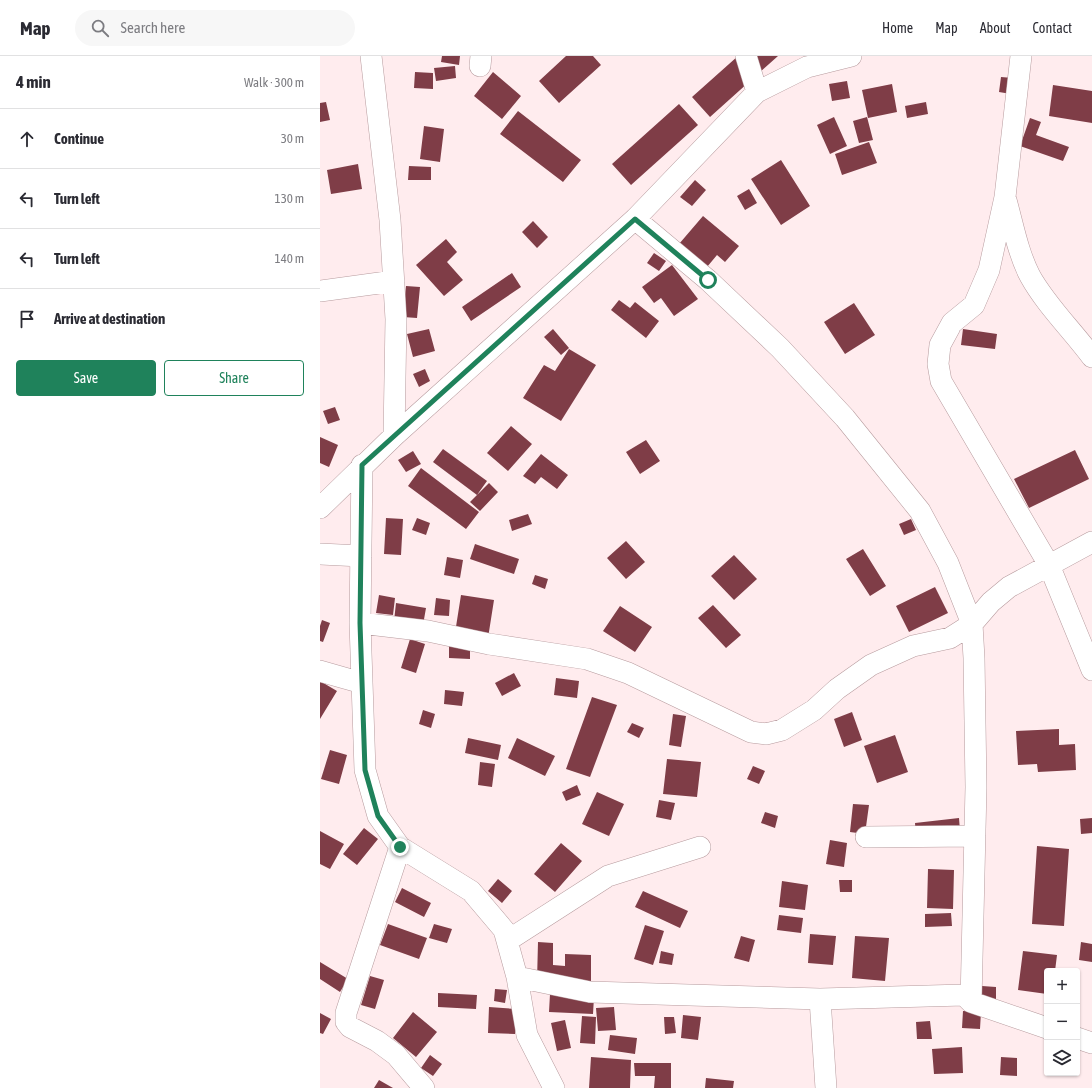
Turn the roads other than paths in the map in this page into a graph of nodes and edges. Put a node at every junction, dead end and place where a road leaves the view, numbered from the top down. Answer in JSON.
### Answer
{"nodes":[{"id":1,"x":370,"y":56,"type":"edge"},
{"id":2,"x":746,"y":56,"type":"edge"},
{"id":3,"x":851,"y":56,"type":"edge"},
{"id":4,"x":1021,"y":56,"type":"edge"},
{"id":5,"x":757,"y":92,"type":"junction"},
{"id":6,"x":1005,"y":197,"type":"junction"},
{"id":7,"x":635,"y":219,"type":"junction"},
{"id":8,"x":394,"y":281,"type":"junction"},
{"id":9,"x":320,"y":291,"type":"edge"},
{"id":10,"x":1092,"y":357,"type":"edge"},
{"id":11,"x":394,"y":436,"type":"junction"},
{"id":12,"x":362,"y":465,"type":"junction"},
{"id":13,"x":320,"y":508,"type":"edge"},
{"id":14,"x":1092,"y":542,"type":"edge"},
{"id":15,"x":320,"y":554,"type":"edge"},
{"id":16,"x":361,"y":556,"type":"junction"},
{"id":17,"x":1049,"y":565,"type":"junction"},
{"id":18,"x":360,"y":623,"type":"junction"},
{"id":19,"x":972,"y":624,"type":"junction"},
{"id":20,"x":1092,"y":670,"type":"edge"},
{"id":21,"x":320,"y":671,"type":"edge"},
{"id":22,"x":362,"y":683,"type":"junction"},
{"id":23,"x":975,"y":836,"type":"junction"},
{"id":24,"x":866,"y":837,"type":"dead end"},
{"id":25,"x":400,"y":847,"type":"junction"},
{"id":26,"x":700,"y":847,"type":"dead end"},
{"id":27,"x":507,"y":941,"type":"junction"},
{"id":28,"x":517,"y":977,"type":"junction"},
{"id":29,"x":820,"y":999,"type":"junction"},
{"id":30,"x":971,"y":1002,"type":"junction"},
{"id":31,"x":1044,"y":1027,"type":"edge"},
{"id":32,"x":1080,"y":1039,"type":"edge"},
{"id":33,"x":1092,"y":1043,"type":"edge"},
{"id":34,"x":424,"y":1088,"type":"edge"},
{"id":35,"x":554,"y":1088,"type":"edge"},
{"id":36,"x":826,"y":1088,"type":"edge"}],
"edges":[{"from":1,"to":8,"type":"street"},
{"from":2,"to":5,"type":"street"},
{"from":3,"to":5,"type":"street"},
{"from":4,"to":6,"type":"street"},
{"from":5,"to":7,"type":"street"},
{"from":6,"to":10,"type":"street"},
{"from":6,"to":17,"type":"street"},
{"from":7,"to":11,"type":"street"},
{"from":7,"to":19,"type":"street"},
{"from":8,"to":9,"type":"street"},
{"from":8,"to":11,"type":"street"},
{"from":11,"to":12,"type":"street"},
{"from":12,"to":13,"type":"street"},
{"from":12,"to":16,"type":"street"},
{"from":14,"to":17,"type":"street"},
{"from":15,"to":16,"type":"street"},
{"from":16,"to":18,"type":"street"},
{"from":17,"to":19,"type":"street"},
{"from":17,"to":20,"type":"street"},
{"from":18,"to":19,"type":"street"},
{"from":18,"to":22,"type":"street"},
{"from":19,"to":23,"type":"street"},
{"from":21,"to":22,"type":"street"},
{"from":22,"to":25,"type":"street"},
{"from":23,"to":24,"type":"street"},
{"from":23,"to":30,"type":"street"},
{"from":25,"to":27,"type":"street"},
{"from":25,"to":34,"type":"street"},
{"from":26,"to":27,"type":"street"},
{"from":27,"to":28,"type":"street"},
{"from":28,"to":29,"type":"street"},
{"from":28,"to":35,"type":"street"},
{"from":29,"to":30,"type":"street"},
{"from":29,"to":36,"type":"street"},
{"from":30,"to":31,"type":"street"},
{"from":32,"to":33,"type":"street"}]}
